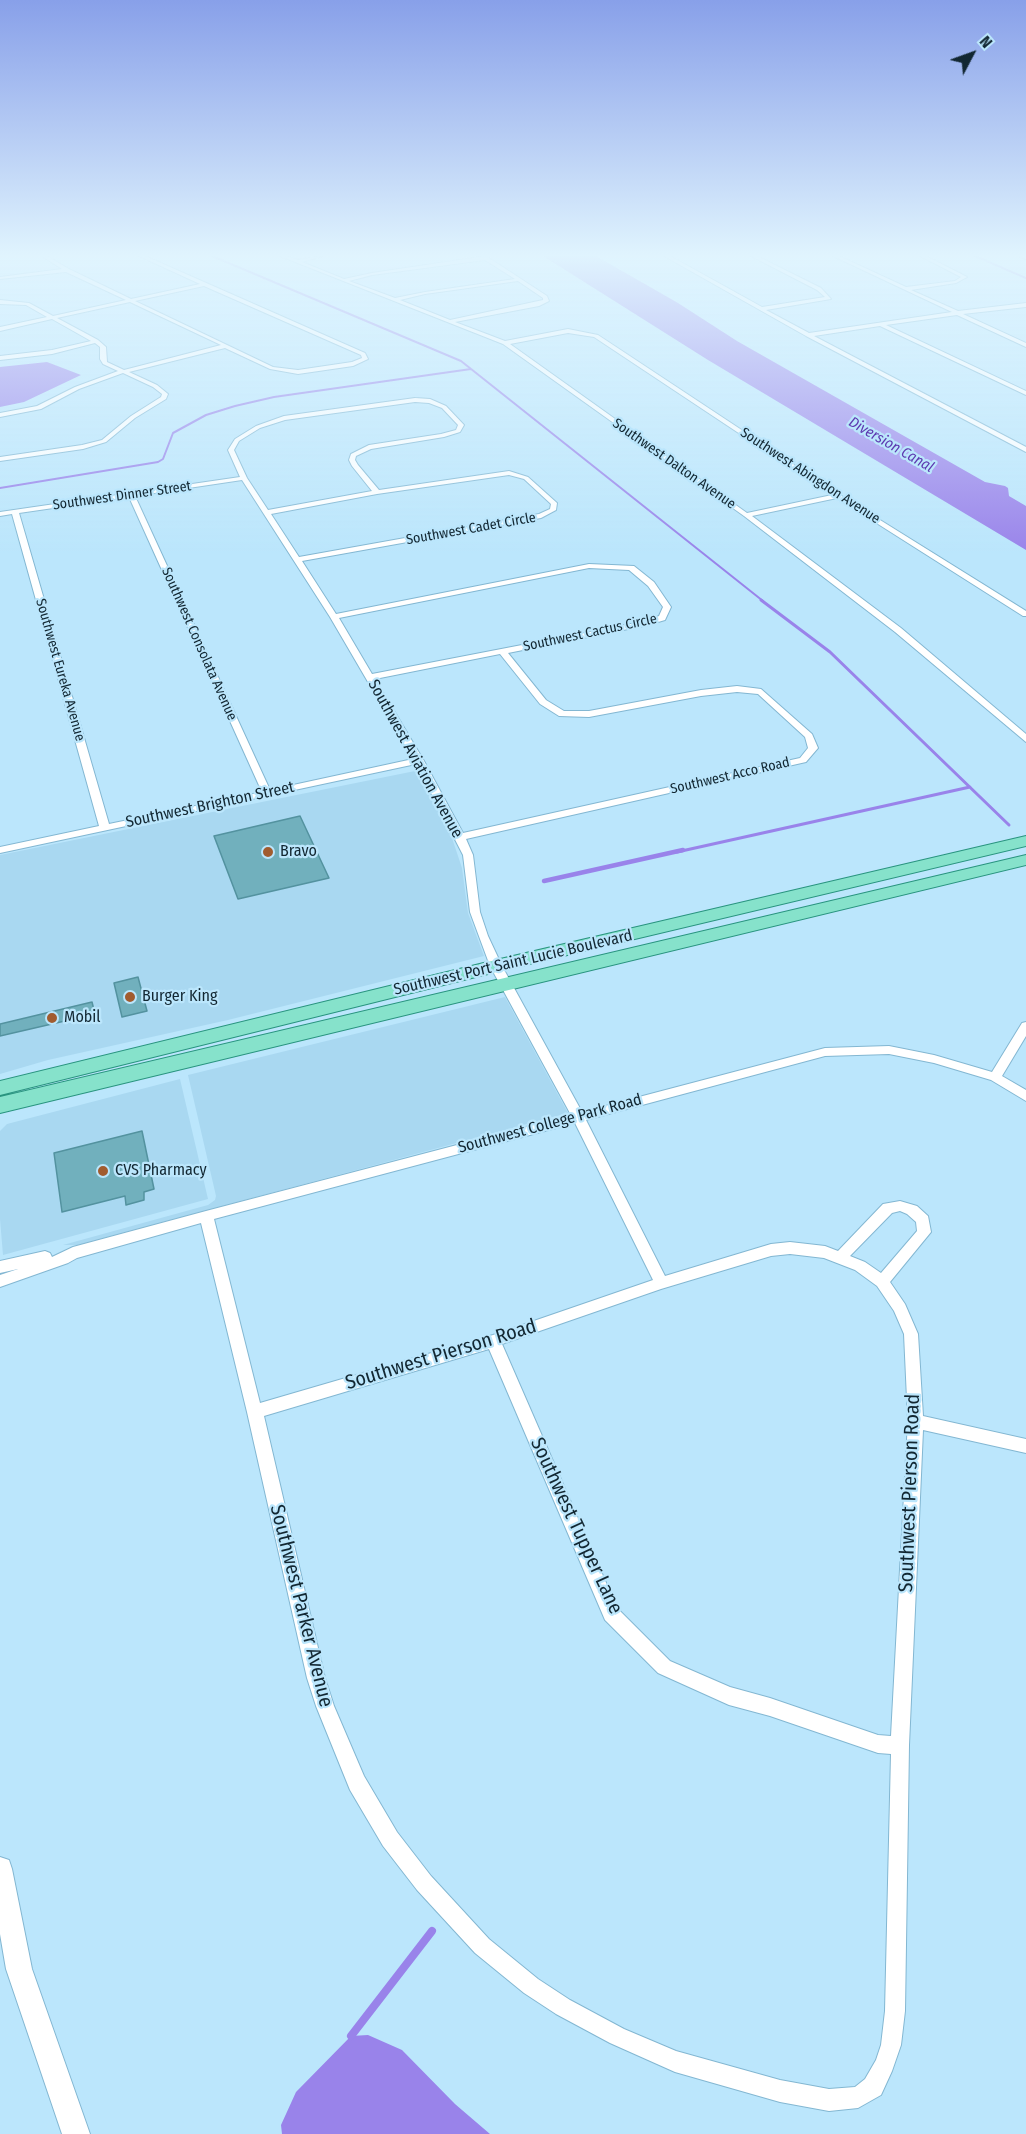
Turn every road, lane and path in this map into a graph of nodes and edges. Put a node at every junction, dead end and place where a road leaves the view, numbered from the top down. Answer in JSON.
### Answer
{"nodes":[{"id":1,"x":21,"y":356,"type":"edge"},
{"id":2,"x":103,"y":356,"type":"edge"},
{"id":3,"x":187,"y":356,"type":"edge"},
{"id":4,"x":247,"y":356,"type":"edge"},
{"id":5,"x":364,"y":356,"type":"edge"},
{"id":6,"x":523,"y":356,"type":"edge"},
{"id":7,"x":626,"y":356,"type":"edge"},
{"id":8,"x":847,"y":356,"type":"edge"},
{"id":9,"x":947,"y":356,"type":"edge"},
{"id":10,"x":0,"y":358,"type":"edge"},
{"id":11,"x":122,"y":372,"type":"junction"},
{"id":12,"x":1026,"y":393,"type":"edge"},
{"id":13,"x":0,"y":415,"type":"edge"},
{"id":14,"x":1026,"y":450,"type":"edge"},
{"id":15,"x":0,"y":459,"type":"edge"},
{"id":16,"x":244,"y":477,"type":"junction"},
{"id":17,"x":377,"y":492,"type":"junction"},
{"id":18,"x":131,"y":494,"type":"junction"},
{"id":19,"x":838,"y":496,"type":"junction"},
{"id":20,"x":15,"y":512,"type":"junction"},
{"id":21,"x":268,"y":512,"type":"junction"},
{"id":22,"x":0,"y":514,"type":"edge"},
{"id":23,"x":746,"y":515,"type":"junction"},
{"id":24,"x":297,"y":560,"type":"junction"},
{"id":25,"x":1026,"y":614,"type":"edge"},
{"id":26,"x":334,"y":617,"type":"junction"},
{"id":27,"x":503,"y":652,"type":"junction"},
{"id":28,"x":370,"y":677,"type":"junction"},
{"id":29,"x":1026,"y":739,"type":"edge"},
{"id":30,"x":420,"y":761,"type":"junction"},
{"id":31,"x":267,"y":793,"type":"junction"},
{"id":32,"x":105,"y":828,"type":"junction"},
{"id":33,"x":459,"y":837,"type":"junction"},
{"id":34,"x":1026,"y":841,"type":"edge"},
{"id":35,"x":0,"y":850,"type":"edge"},
{"id":36,"x":1026,"y":860,"type":"edge"},
{"id":37,"x":496,"y":966,"type":"junction"},
{"id":38,"x":506,"y":983,"type":"junction"},
{"id":39,"x":1026,"y":1026,"type":"edge"},
{"id":40,"x":995,"y":1077,"type":"junction"},
{"id":41,"x":0,"y":1088,"type":"edge"},
{"id":42,"x":1026,"y":1096,"type":"edge"},
{"id":43,"x":0,"y":1105,"type":"edge"},
{"id":44,"x":578,"y":1116,"type":"junction"},
{"id":45,"x":206,"y":1216,"type":"junction"},
{"id":46,"x":73,"y":1253,"type":"junction"},
{"id":47,"x":841,"y":1257,"type":"junction"},
{"id":48,"x":0,"y":1267,"type":"edge"},
{"id":49,"x":0,"y":1281,"type":"edge"},
{"id":50,"x":882,"y":1282,"type":"junction"},
{"id":51,"x":661,"y":1283,"type":"junction"},
{"id":52,"x":493,"y":1341,"type":"junction"},
{"id":53,"x":255,"y":1412,"type":"junction"},
{"id":54,"x":916,"y":1421,"type":"junction"},
{"id":55,"x":1026,"y":1446,"type":"edge"},
{"id":56,"x":900,"y":1745,"type":"junction"},
{"id":57,"x":0,"y":1869,"type":"edge"},
{"id":58,"x":895,"y":2011,"type":"joint"},
{"id":59,"x":76,"y":2134,"type":"edge"}],
"edges":[{"from":1,"to":10,"type":"street"},
{"from":2,"to":11,"type":"street"},
{"from":3,"to":11,"type":"street"},
{"from":4,"to":5,"type":"street"},
{"from":6,"to":23,"type":"street","name":"Southwest Dalton Avenue"},
{"from":7,"to":19,"type":"street","name":"Southwest Abingdon Avenue"},
{"from":8,"to":14,"type":"street"},
{"from":9,"to":12,"type":"street"},
{"from":11,"to":13,"type":"street"},
{"from":11,"to":15,"type":"street"},
{"from":16,"to":17,"type":"street","name":"Southwest Aviation Avenue"},
{"from":16,"to":18,"type":"street","name":"Southwest Dinner Street"},
{"from":16,"to":21,"type":"street","name":"Southwest Aviation Avenue"},
{"from":17,"to":21,"type":"street","name":"Southwest Cadet Circle"},
{"from":17,"to":24,"type":"street","name":"Southwest Cadet Circle"},
{"from":18,"to":20,"type":"street","name":"Southwest Dinner Street"},
{"from":18,"to":31,"type":"street","name":"Southwest Consolata Avenue"},
{"from":19,"to":23,"type":"street"},
{"from":19,"to":25,"type":"street","name":"Southwest Abingdon Avenue"},
{"from":20,"to":22,"type":"street","name":"Southwest Dinner Street"},
{"from":20,"to":32,"type":"street","name":"Southwest Eureka Avenue"},
{"from":21,"to":24,"type":"street","name":"Southwest Aviation Avenue"},
{"from":23,"to":29,"type":"street","name":"Southwest Dalton Avenue"},
{"from":24,"to":26,"type":"street","name":"Southwest Aviation Avenue"},
{"from":26,"to":27,"type":"street","name":"Southwest Cactus Circle"},
{"from":26,"to":28,"type":"street","name":"Southwest Aviation Avenue"},
{"from":27,"to":28,"type":"street","name":"Southwest Cactus Circle"},
{"from":27,"to":33,"type":"street","name":"Southwest Acco Road"},
{"from":28,"to":30,"type":"street","name":"Southwest Aviation Avenue"},
{"from":30,"to":31,"type":"street","name":"Southwest Brighton Street"},
{"from":30,"to":33,"type":"street","name":"Southwest Aviation Avenue"},
{"from":31,"to":32,"type":"street","name":"Southwest Brighton Street"},
{"from":32,"to":35,"type":"street","name":"Southwest Brighton Street"},
{"from":33,"to":37,"type":"street","name":"Southwest Aviation Avenue"},
{"from":34,"to":37,"type":"main road","name":"Southwest Port Saint Lucie Boulevard"},
{"from":36,"to":38,"type":"main road","name":"Southwest Port Saint Lucie Boulevard"},
{"from":37,"to":38,"type":"street","name":"Southwest Aviation Avenue"},
{"from":37,"to":41,"type":"main road","name":"Southwest Port Saint Lucie Boulevard"},
{"from":38,"to":43,"type":"main road","name":"Southwest Port Saint Lucie Boulevard"},
{"from":38,"to":44,"type":"street","name":"Southwest Aviation Avenue"},
{"from":39,"to":40,"type":"street"},
{"from":40,"to":42,"type":"street","name":"Southwest College Park Road"},
{"from":40,"to":44,"type":"street","name":"Southwest College Park Road"},
{"from":44,"to":45,"type":"street","name":"Southwest College Park Road"},
{"from":44,"to":51,"type":"street","name":"Southwest Aviation Avenue"},
{"from":45,"to":46,"type":"street","name":"Southwest College Park Road"},
{"from":45,"to":53,"type":"street","name":"Southwest Parker Avenue"},
{"from":46,"to":48,"type":"street","name":"Southwest College Park Road"},
{"from":46,"to":49,"type":"street","name":"Southwest College Park Road"},
{"from":47,"to":50,"type":"street","name":"Southwest Pierson Road"},
{"from":47,"to":50,"type":"street"},
{"from":47,"to":51,"type":"street","name":"Southwest Pierson Road"},
{"from":50,"to":54,"type":"street","name":"Southwest Pierson Road"},
{"from":51,"to":52,"type":"street","name":"Southwest Pierson Road"},
{"from":52,"to":53,"type":"street","name":"Southwest Pierson Road"},
{"from":52,"to":56,"type":"street","name":"Southwest Tupper Lane"},
{"from":53,"to":58,"type":"street","name":"Southwest Parker Avenue"},
{"from":54,"to":55,"type":"street"},
{"from":54,"to":56,"type":"street","name":"Southwest Pierson Road"},
{"from":56,"to":58,"type":"street","name":"Southwest Pierson Road"},
{"from":57,"to":59,"type":"street"}]}
